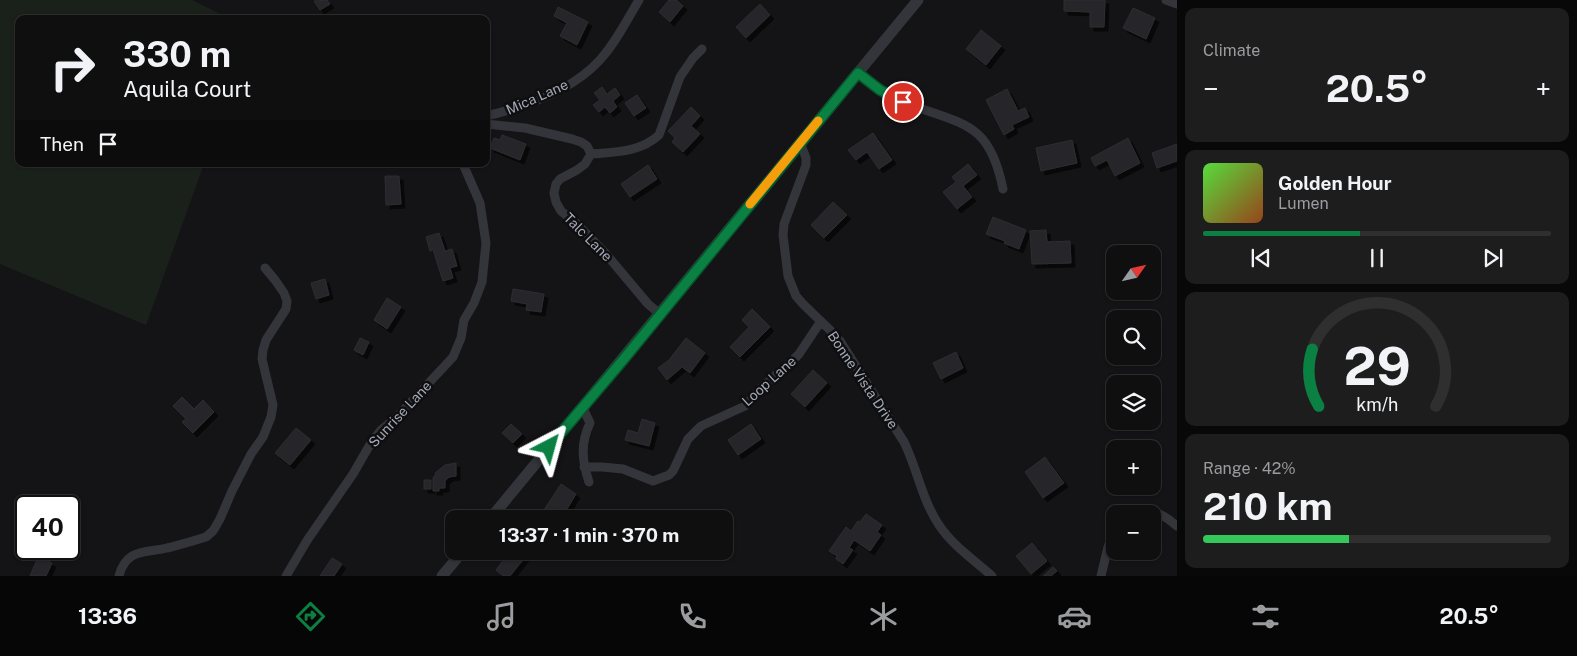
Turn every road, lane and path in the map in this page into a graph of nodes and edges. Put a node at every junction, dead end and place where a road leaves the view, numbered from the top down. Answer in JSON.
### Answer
{"nodes":[{"id":1,"x":639,"y":0,"type":"edge"},
{"id":2,"x":918,"y":0,"type":"edge"},
{"id":3,"x":1166,"y":0,"type":"edge"},
{"id":4,"x":1177,"y":4,"type":"edge"},
{"id":5,"x":702,"y":49,"type":"dead end"},
{"id":6,"x":858,"y":73,"type":"junction"},
{"id":7,"x":490,"y":115,"type":"edge"},
{"id":8,"x":490,"y":124,"type":"edge"},
{"id":9,"x":800,"y":142,"type":"junction"},
{"id":10,"x":592,"y":154,"type":"junction"},
{"id":11,"x":464,"y":167,"type":"edge"},
{"id":12,"x":1003,"y":189,"type":"dead end"},
{"id":13,"x":266,"y":268,"type":"dead end"},
{"id":14,"x":660,"y":314,"type":"junction"},
{"id":15,"x":821,"y":321,"type":"junction"},
{"id":16,"x":582,"y":406,"type":"junction"},
{"id":17,"x":584,"y":467,"type":"junction"},
{"id":18,"x":589,"y":482,"type":"dead end"},
{"id":19,"x":497,"y":510,"type":"edge"},
{"id":20,"x":1161,"y":515,"type":"edge"},
{"id":21,"x":1177,"y":526,"type":"edge"},
{"id":22,"x":1106,"y":555,"type":"edge"},
{"id":23,"x":455,"y":560,"type":"edge"},
{"id":24,"x":120,"y":576,"type":"edge"},
{"id":25,"x":286,"y":576,"type":"edge"},
{"id":26,"x":442,"y":576,"type":"edge"},
{"id":27,"x":992,"y":576,"type":"edge"},
{"id":28,"x":1101,"y":576,"type":"edge"}],
"edges":[{"from":1,"to":7,"type":"street","name":"Mica Lane"},
{"from":2,"to":6,"type":"street"},
{"from":3,"to":4,"type":"street"},
{"from":5,"to":10,"type":"street"},
{"from":6,"to":9,"type":"street"},
{"from":6,"to":12,"type":"street"},
{"from":8,"to":10,"type":"street"},
{"from":9,"to":14,"type":"street"},
{"from":9,"to":15,"type":"street","name":"Bonne Vista Drive"},
{"from":10,"to":14,"type":"street","name":"Talc Lane"},
{"from":11,"to":25,"type":"street","name":"Sunrise Lane"},
{"from":13,"to":24,"type":"street"},
{"from":14,"to":16,"type":"street"},
{"from":15,"to":17,"type":"street","name":"Loop Lane"},
{"from":15,"to":27,"type":"street","name":"Bonne Vista Drive"},
{"from":16,"to":17,"type":"street"},
{"from":16,"to":19,"type":"street"},
{"from":17,"to":18,"type":"street"},
{"from":20,"to":21,"type":"street"},
{"from":22,"to":28,"type":"street"},
{"from":23,"to":26,"type":"street"}]}
